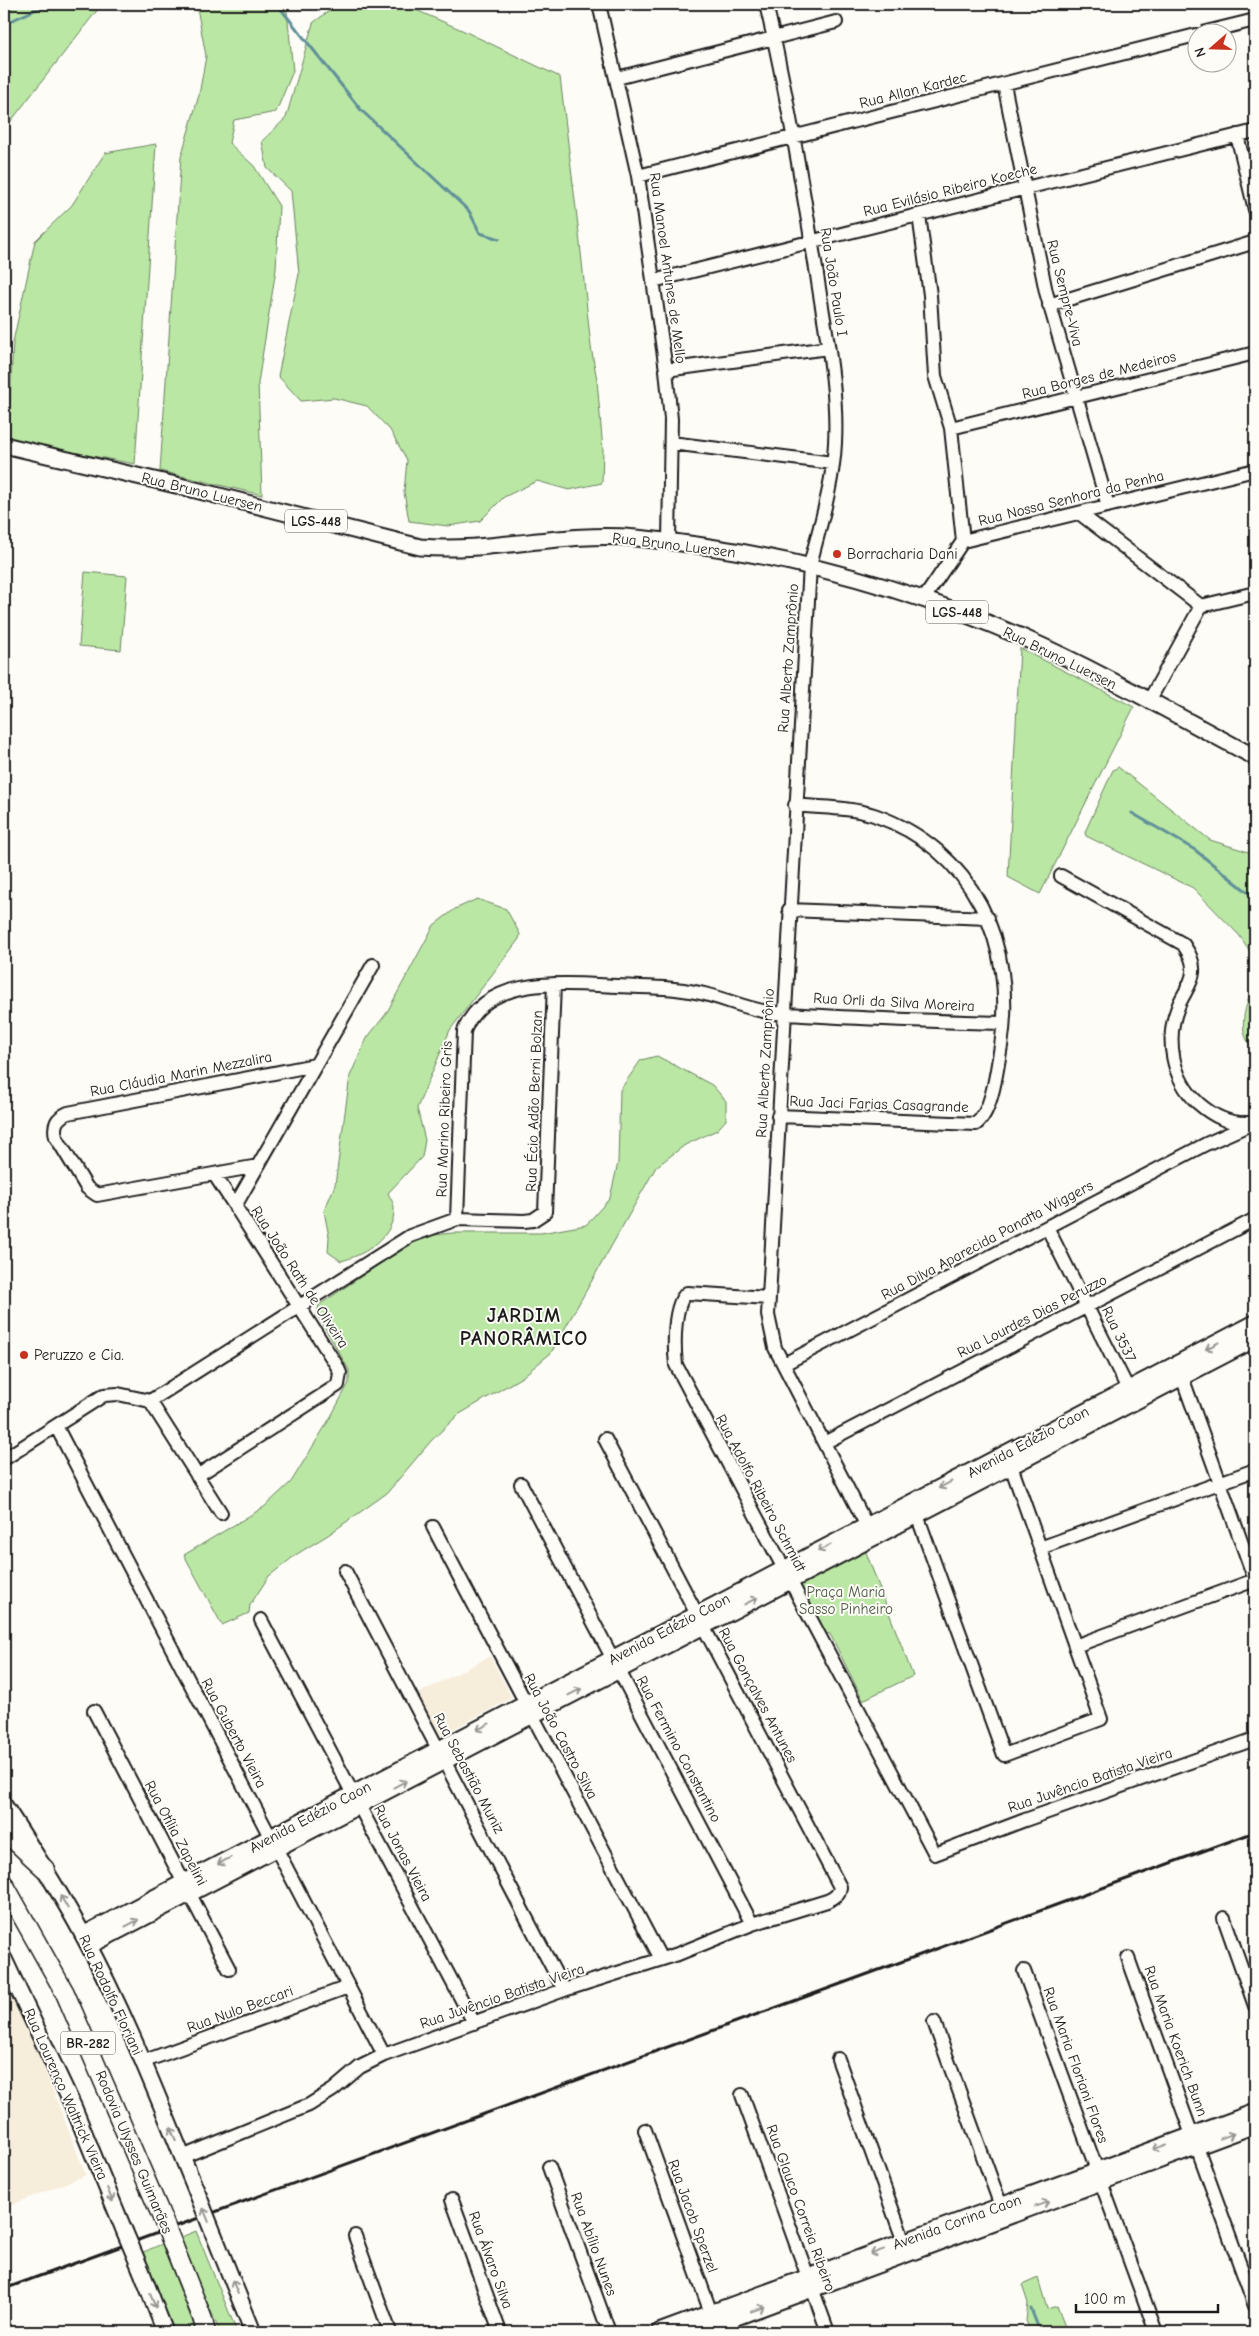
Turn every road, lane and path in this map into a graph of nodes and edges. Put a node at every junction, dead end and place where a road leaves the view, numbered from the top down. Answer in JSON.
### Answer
{"nodes":[{"id":1,"x":599,"y":4,"type":"edge"},
{"id":2,"x":766,"y":4,"type":"edge"},
{"id":3,"x":1255,"y":20,"type":"edge"},
{"id":4,"x":836,"y":22,"type":"dead end"},
{"id":5,"x":1236,"y":25,"type":"edge"},
{"id":6,"x":774,"y":38,"type":"junction"},
{"id":7,"x":1186,"y":38,"type":"edge"},
{"id":8,"x":618,"y":78,"type":"junction"},
{"id":9,"x":1004,"y":84,"type":"junction"},
{"id":10,"x":1255,"y":131,"type":"edge"},
{"id":11,"x":1237,"y":135,"type":"junction"},
{"id":12,"x":794,"y":137,"type":"junction"},
{"id":13,"x":638,"y":176,"type":"junction"},
{"id":14,"x":1025,"y":188,"type":"junction"},
{"id":15,"x":1255,"y":210,"type":"edge"},
{"id":16,"x":919,"y":215,"type":"junction"},
{"id":17,"x":811,"y":242,"type":"junction"},
{"id":18,"x":1255,"y":242,"type":"edge"},
{"id":19,"x":653,"y":281,"type":"junction"},
{"id":20,"x":1049,"y":305,"type":"junction"},
{"id":21,"x":828,"y":348,"type":"junction"},
{"id":22,"x":1255,"y":352,"type":"edge"},
{"id":23,"x":666,"y":370,"type":"junction"},
{"id":24,"x":1076,"y":397,"type":"junction"},
{"id":25,"x":951,"y":428,"type":"junction"},
{"id":26,"x":671,"y":443,"type":"junction"},
{"id":27,"x":4,"y":445,"type":"edge"},
{"id":28,"x":833,"y":463,"type":"junction"},
{"id":29,"x":1255,"y":470,"type":"edge"},
{"id":30,"x":1108,"y":506,"type":"junction"},
{"id":31,"x":1079,"y":513,"type":"junction"},
{"id":32,"x":668,"y":541,"type":"junction"},
{"id":33,"x":963,"y":542,"type":"junction"},
{"id":34,"x":810,"y":565,"type":"junction"},
{"id":35,"x":1255,"y":593,"type":"edge"},
{"id":36,"x":923,"y":600,"type":"junction"},
{"id":37,"x":1201,"y":606,"type":"junction"},
{"id":38,"x":1149,"y":701,"type":"junction"},
{"id":39,"x":1255,"y":758,"type":"edge"},
{"id":40,"x":795,"y":805,"type":"junction"},
{"id":41,"x":1061,"y":876,"type":"dead end"},
{"id":42,"x":789,"y":910,"type":"junction"},
{"id":43,"x":988,"y":918,"type":"junction"},
{"id":44,"x":373,"y":965,"type":"dead end"},
{"id":45,"x":554,"y":984,"type":"junction"},
{"id":46,"x":784,"y":1013,"type":"junction"},
{"id":47,"x":1003,"y":1023,"type":"junction"},
{"id":48,"x":315,"y":1065,"type":"junction"},
{"id":49,"x":778,"y":1116,"type":"junction"},
{"id":50,"x":1220,"y":1118,"type":"junction"},
{"id":51,"x":1254,"y":1123,"type":"edge"},
{"id":52,"x":1206,"y":1144,"type":"junction"},
{"id":53,"x":258,"y":1166,"type":"junction"},
{"id":54,"x":214,"y":1174,"type":"junction"},
{"id":55,"x":235,"y":1206,"type":"junction"},
{"id":56,"x":457,"y":1219,"type":"junction"},
{"id":57,"x":1255,"y":1219,"type":"edge"},
{"id":58,"x":1047,"y":1227,"type":"junction"},
{"id":59,"x":768,"y":1298,"type":"junction"},
{"id":60,"x":1087,"y":1306,"type":"junction"},
{"id":61,"x":300,"y":1307,"type":"junction"},
{"id":62,"x":1255,"y":1323,"type":"edge"},
{"id":63,"x":1255,"y":1339,"type":"edge"},
{"id":64,"x":784,"y":1364,"type":"junction"},
{"id":65,"x":1182,"y":1377,"type":"junction"},
{"id":66,"x":1131,"y":1396,"type":"junction"},
{"id":67,"x":150,"y":1401,"type":"junction"},
{"id":68,"x":56,"y":1426,"type":"junction"},
{"id":69,"x":605,"y":1439,"type":"dead end"},
{"id":70,"x":824,"y":1443,"type":"junction"},
{"id":71,"x":4,"y":1459,"type":"edge"},
{"id":72,"x":1010,"y":1466,"type":"junction"},
{"id":73,"x":1255,"y":1470,"type":"edge"},
{"id":74,"x":197,"y":1476,"type":"junction"},
{"id":75,"x":1220,"y":1483,"type":"junction"},
{"id":76,"x":521,"y":1484,"type":"dead end"},
{"id":77,"x":221,"y":1513,"type":"dead end"},
{"id":78,"x":917,"y":1514,"type":"junction"},
{"id":79,"x":433,"y":1527,"type":"dead end"},
{"id":80,"x":870,"y":1532,"type":"junction"},
{"id":81,"x":1040,"y":1548,"type":"junction"},
{"id":82,"x":345,"y":1571,"type":"dead end"},
{"id":83,"x":786,"y":1575,"type":"junction"},
{"id":84,"x":1255,"y":1580,"type":"edge"},
{"id":85,"x":261,"y":1620,"type":"dead end"},
{"id":86,"x":700,"y":1620,"type":"junction"},
{"id":87,"x":1074,"y":1646,"type":"junction"},
{"id":88,"x":616,"y":1664,"type":"junction"},
{"id":89,"x":529,"y":1710,"type":"junction"},
{"id":90,"x":94,"y":1711,"type":"dead end"},
{"id":91,"x":1255,"y":1739,"type":"edge"},
{"id":92,"x":441,"y":1755,"type":"junction"},
{"id":93,"x":356,"y":1800,"type":"junction"},
{"id":94,"x":4,"y":1806,"type":"edge"},
{"id":95,"x":4,"y":1831,"type":"edge"},
{"id":96,"x":273,"y":1843,"type":"junction"},
{"id":97,"x":936,"y":1854,"type":"joint"},
{"id":98,"x":46,"y":1869,"type":"junction"},
{"id":99,"x":4,"y":1884,"type":"edge"},
{"id":100,"x":840,"y":1887,"type":"joint"},
{"id":101,"x":187,"y":1888,"type":"junction"},
{"id":102,"x":1224,"y":1918,"type":"dead end"},
{"id":103,"x":752,"y":1924,"type":"junction"},
{"id":104,"x":86,"y":1940,"type":"junction"},
{"id":105,"x":1128,"y":1958,"type":"dead end"},
{"id":106,"x":661,"y":1959,"type":"junction"},
{"id":107,"x":4,"y":1960,"type":"edge"},
{"id":108,"x":229,"y":1969,"type":"dead end"},
{"id":109,"x":1024,"y":1971,"type":"dead end"},
{"id":110,"x":348,"y":1987,"type":"junction"},
{"id":111,"x":564,"y":1990,"type":"junction"},
{"id":112,"x":1255,"y":2006,"type":"edge"},
{"id":113,"x":474,"y":2022,"type":"junction"},
{"id":114,"x":934,"y":2022,"type":"dead end"},
{"id":115,"x":384,"y":2055,"type":"junction"},
{"id":116,"x":838,"y":2059,"type":"dead end"},
{"id":117,"x":142,"y":2062,"type":"junction"},
{"id":118,"x":742,"y":2095,"type":"dead end"},
{"id":119,"x":1255,"y":2112,"type":"edge"},
{"id":120,"x":1255,"y":2125,"type":"edge"},
{"id":121,"x":645,"y":2130,"type":"dead end"},
{"id":122,"x":1195,"y":2141,"type":"junction"},
{"id":123,"x":182,"y":2157,"type":"junction"},
{"id":124,"x":548,"y":2167,"type":"dead end"},
{"id":125,"x":1099,"y":2176,"type":"junction"},
{"id":126,"x":452,"y":2200,"type":"dead end"},
{"id":127,"x":1001,"y":2206,"type":"junction"},
{"id":128,"x":355,"y":2236,"type":"dead end"},
{"id":129,"x":904,"y":2242,"type":"junction"},
{"id":130,"x":810,"y":2283,"type":"junction"},
{"id":131,"x":1255,"y":2306,"type":"edge"},
{"id":132,"x":715,"y":2323,"type":"edge"},
{"id":133,"x":204,"y":2324,"type":"edge"},
{"id":134,"x":165,"y":2332,"type":"edge"},
{"id":135,"x":212,"y":2332,"type":"edge"},
{"id":136,"x":253,"y":2332,"type":"edge"},
{"id":137,"x":390,"y":2332,"type":"edge"},
{"id":138,"x":500,"y":2332,"type":"edge"},
{"id":139,"x":609,"y":2332,"type":"edge"},
{"id":140,"x":659,"y":2332,"type":"edge"},
{"id":141,"x":696,"y":2332,"type":"edge"},
{"id":142,"x":828,"y":2332,"type":"edge"},
{"id":143,"x":1156,"y":2332,"type":"edge"}],
"edges":[{"from":1,"to":8,"type":"street","name":"Rua Manoel Antunes de Mello"},
{"from":2,"to":6,"type":"street","name":"Rua João Paulo I"},
{"from":3,"to":5,"type":"street"},
{"from":4,"to":6,"type":"street"},
{"from":6,"to":8,"type":"street"},
{"from":6,"to":12,"type":"street","name":"Rua João Paulo I"},
{"from":7,"to":9,"type":"street","name":"Rua Allan Kardec"},
{"from":8,"to":13,"type":"street","name":"Rua Manoel Antunes de Mello"},
{"from":9,"to":12,"type":"street","name":"Rua Allan Kardec"},
{"from":9,"to":14,"type":"street","name":"Rua Sempre-Viva"},
{"from":10,"to":11,"type":"street","name":"Rua Evilásio Ribeiro Koeche"},
{"from":11,"to":14,"type":"street","name":"Rua Evilásio Ribeiro Koeche"},
{"from":11,"to":15,"type":"street"},
{"from":12,"to":13,"type":"street","name":"Rua Allan Kardec"},
{"from":12,"to":17,"type":"street","name":"Rua João Paulo I"},
{"from":13,"to":19,"type":"street","name":"Rua Manoel Antunes de Mello"},
{"from":14,"to":16,"type":"street","name":"Rua Evilásio Ribeiro Koeche"},
{"from":14,"to":20,"type":"street","name":"Rua Sempre-Viva"},
{"from":16,"to":17,"type":"street","name":"Rua Evilásio Ribeiro Koeche"},
{"from":16,"to":25,"type":"street"},
{"from":17,"to":19,"type":"street","name":"Rua Evilásio Ribeiro Koeche"},
{"from":17,"to":21,"type":"street","name":"Rua João Paulo I"},
{"from":18,"to":20,"type":"street"},
{"from":19,"to":23,"type":"street","name":"Rua Manoel Antunes de Mello"},
{"from":20,"to":24,"type":"street","name":"Rua Sempre-Viva"},
{"from":21,"to":23,"type":"street"},
{"from":21,"to":28,"type":"street","name":"Rua João Paulo I"},
{"from":22,"to":24,"type":"street","name":"Rua Borges de Medeiros"},
{"from":23,"to":26,"type":"street","name":"Rua Manoel Antunes de Mello"},
{"from":24,"to":25,"type":"street","name":"Rua Borges de Medeiros"},
{"from":24,"to":30,"type":"street","name":"Rua Sempre-Viva"},
{"from":25,"to":33,"type":"street"},
{"from":26,"to":28,"type":"street"},
{"from":26,"to":32,"type":"street","name":"Rua Manoel Antunes de Mello"},
{"from":27,"to":32,"type":"main road","name":"Rua Bruno Luersen","number":"LGS-448"},
{"from":28,"to":34,"type":"street","name":"Rua João Paulo I"},
{"from":29,"to":30,"type":"street","name":"Rua Nossa Senhora da Penha"},
{"from":30,"to":31,"type":"street","name":"Rua Nossa Senhora da Penha"},
{"from":31,"to":33,"type":"street","name":"Rua Nossa Senhora da Penha"},
{"from":31,"to":37,"type":"street"},
{"from":32,"to":34,"type":"main road","name":"Rua Bruno Luersen","number":"LGS-448"},
{"from":33,"to":36,"type":"street","name":"Rua Nossa Senhora da Penha"},
{"from":34,"to":36,"type":"main road","name":"Rua Bruno Luersen","number":"LGS-448"},
{"from":34,"to":40,"type":"street","name":"Rua Alberto Zamprônio"},
{"from":35,"to":37,"type":"street"},
{"from":36,"to":38,"type":"main road","name":"Rua Bruno Luersen","number":"LGS-448"},
{"from":37,"to":38,"type":"street"},
{"from":38,"to":39,"type":"main road","name":"Rua Bruno Luersen","number":"LGS-448"},
{"from":40,"to":42,"type":"street","name":"Rua Alberto Zamprônio"},
{"from":40,"to":43,"type":"street","name":"Rua Jaci Farias Casagrande"},
{"from":41,"to":50,"type":"street"},
{"from":42,"to":43,"type":"street"},
{"from":42,"to":46,"type":"street","name":"Rua Alberto Zamprônio"},
{"from":43,"to":47,"type":"street","name":"Rua Jaci Farias Casagrande"},
{"from":44,"to":48,"type":"street","name":"Rua João Rath de Oliveira"},
{"from":45,"to":46,"type":"street","name":"Rua Marino Ribeiro Gris"},
{"from":45,"to":56,"type":"street","name":"Rua Marino Ribeiro Gris"},
{"from":45,"to":56,"type":"street","name":"Rua Écio Adão Berni Bolzan"},
{"from":46,"to":47,"type":"street","name":"Rua Orli da Silva Moreira"},
{"from":46,"to":49,"type":"street","name":"Rua Alberto Zamprônio"},
{"from":47,"to":49,"type":"street","name":"Rua Jaci Farias Casagrande"},
{"from":48,"to":53,"type":"street","name":"Rua João Rath de Oliveira"},
{"from":48,"to":54,"type":"street","name":"Rua Cláudia Marin Mezzalira"},
{"from":49,"to":59,"type":"street","name":"Rua Alberto Zamprônio"},
{"from":50,"to":51,"type":"street"},
{"from":50,"to":52,"type":"street"},
{"from":51,"to":52,"type":"street","name":"Rua Dilva Aparecida Panatta Wiggers"},
{"from":52,"to":58,"type":"street","name":"Rua Dilva Aparecida Panatta Wiggers"},
{"from":53,"to":54,"type":"street"},
{"from":53,"to":55,"type":"street","name":"Rua João Rath de Oliveira"},
{"from":54,"to":55,"type":"street"},
{"from":55,"to":61,"type":"street","name":"Rua João Rath de Oliveira"},
{"from":56,"to":61,"type":"street"},
{"from":57,"to":60,"type":"street","name":"Rua Lourdes Dias Peruzzo"},
{"from":58,"to":60,"type":"street","name":"Rua 3537"},
{"from":58,"to":64,"type":"street","name":"Rua Dilva Aparecida Panatta Wiggers"},
{"from":59,"to":64,"type":"street","name":"Rua Alberto Zamprônio"},
{"from":59,"to":83,"type":"street","name":"Rua Adolfo Ribeiro Schmidt"},
{"from":60,"to":66,"type":"street","name":"Rua 3537"},
{"from":60,"to":70,"type":"street","name":"Rua Lourdes Dias Peruzzo"},
{"from":61,"to":67,"type":"street"},
{"from":61,"to":74,"type":"street","name":"Rua João Rath de Oliveira"},
{"from":62,"to":66,"type":"main road","name":"Avenida Edézio Caon","one_way":true},
{"from":63,"to":65,"type":"main road","name":"Avenida Edézio Caon"},
{"from":64,"to":70,"type":"street","name":"Rua Alberto Zamprônio"},
{"from":65,"to":66,"type":"main road","name":"Avenida Edézio Caon"},
{"from":65,"to":75,"type":"street"},
{"from":66,"to":72,"type":"main road","name":"Avenida Edézio Caon"},
{"from":66,"to":80,"type":"main road","name":"Avenida Edézio Caon","one_way":true},
{"from":67,"to":68,"type":"street"},
{"from":67,"to":74,"type":"street"},
{"from":68,"to":71,"type":"street"},
{"from":68,"to":96,"type":"street","name":"Rua Guberto Vieira"},
{"from":69,"to":86,"type":"street","name":"Rua Gonçalves Antunes"},
{"from":70,"to":80,"type":"street","name":"Rua Alberto Zamprônio"},
{"from":72,"to":78,"type":"main road","name":"Avenida Edézio Caon"},
{"from":72,"to":81,"type":"street"},
{"from":73,"to":75,"type":"street"},
{"from":74,"to":77,"type":"street"},
{"from":75,"to":81,"type":"street"},
{"from":75,"to":84,"type":"street"},
{"from":76,"to":88,"type":"street","name":"Rua Fermino Constantino"},
{"from":78,"to":80,"type":"main road","name":"Avenida Edézio Caon"},
{"from":78,"to":87,"type":"street"},
{"from":79,"to":89,"type":"street","name":"Rua João Castro Silva"},
{"from":80,"to":83,"type":"main road","name":"Avenida Edézio Caon"},
{"from":81,"to":87,"type":"street"},
{"from":82,"to":92,"type":"street","name":"Rua Sebastião Muniz"},
{"from":83,"to":86,"type":"main road","name":"Avenida Edézio Caon"},
{"from":83,"to":97,"type":"street","name":"Rua Adolfo Ribeiro Schmidt"},
{"from":84,"to":87,"type":"street"},
{"from":85,"to":93,"type":"street","name":"Rua Jonas Vieira"},
{"from":86,"to":88,"type":"main road","name":"Avenida Edézio Caon"},
{"from":86,"to":100,"type":"street","name":"Rua Gonçalves Antunes"},
{"from":88,"to":89,"type":"main road","name":"Avenida Edézio Caon"},
{"from":88,"to":103,"type":"street","name":"Rua Fermino Constantino"},
{"from":89,"to":92,"type":"main road","name":"Avenida Edézio Caon"},
{"from":89,"to":106,"type":"street","name":"Rua João Castro Silva"},
{"from":90,"to":101,"type":"street","name":"Rua Otília Zapelini"},
{"from":91,"to":97,"type":"street","name":"Rua Juvêncio Batista Vieira"},
{"from":92,"to":93,"type":"main road","name":"Avenida Edézio Caon"},
{"from":92,"to":111,"type":"street","name":"Rua Sebastião Muniz"},
{"from":93,"to":96,"type":"main road","name":"Avenida Edézio Caon"},
{"from":93,"to":113,"type":"street","name":"Rua Jonas Vieira"},
{"from":94,"to":98,"type":"main road","name":"Rua Rodolfo Floriani"},
{"from":95,"to":98,"type":"highway"},
{"from":96,"to":101,"type":"main road","name":"Avenida Edézio Caon"},
{"from":96,"to":110,"type":"street","name":"Rua Guberto Vieira"},
{"from":104,"to":98,"type":"main road","name":"Rua Rodolfo Floriani","one_way":true},
{"from":99,"to":133,"type":"highway","name":"Rodovia Ulysses Guimarães","number":"BR-282","bridge":true},
{"from":100,"to":103,"type":"street","name":"Rua Juvêncio Batista Vieira"},
{"from":101,"to":104,"type":"main road","name":"Avenida Edézio Caon"},
{"from":101,"to":108,"type":"street","name":"Rua Otília Zapelini"},
{"from":102,"to":112,"type":"street"},
{"from":103,"to":106,"type":"street","name":"Rua Juvêncio Batista Vieira"},
{"from":104,"to":117,"type":"main road","name":"Rua Rodolfo Floriani"},
{"from":105,"to":122,"type":"street","name":"Rua Maria Koerich Bunn"},
{"from":106,"to":111,"type":"street","name":"Rua Juvêncio Batista Vieira"},
{"from":107,"to":134,"type":"main road","name":"Rua Lourenço Waltrick Vieira","one_way":true,"bridge":true},
{"from":109,"to":125,"type":"street","name":"Rua Maria Floriani Flores"},
{"from":110,"to":115,"type":"street","name":"Rua Guberto Vieira"},
{"from":110,"to":117,"type":"street","name":"Rua Nulo Beccari"},
{"from":111,"to":113,"type":"street","name":"Rua Juvêncio Batista Vieira"},
{"from":113,"to":115,"type":"street","name":"Rua Juvêncio Batista Vieira"},
{"from":114,"to":127,"type":"street"},
{"from":115,"to":123,"type":"street","name":"Rua Juvêncio Batista Vieira"},
{"from":116,"to":129,"type":"street"},
{"from":123,"to":117,"type":"main road","name":"Rua Rodolfo Floriani","one_way":true},
{"from":118,"to":130,"type":"street","name":"Rua Glauco Correia Ribeiro"},
{"from":119,"to":122,"type":"main road","name":"Avenida Corina Caon"},
{"from":122,"to":120,"type":"main road","name":"Avenida Corina Caon","one_way":true},
{"from":121,"to":132,"type":"street","name":"Rua Jacob Sperzel"},
{"from":122,"to":125,"type":"main road","name":"Avenida Corina Caon"},
{"from":122,"to":131,"type":"street","name":"Rua Maria Koerich Bunn"},
{"from":136,"to":123,"type":"main road","name":"Rua Rodolfo Floriani","one_way":true,"bridge":true},
{"from":124,"to":139,"type":"street","name":"Rua Abílio Nunes"},
{"from":125,"to":127,"type":"main road","name":"Avenida Corina Caon"},
{"from":130,"to":125,"type":"main road","name":"Avenida Corina Caon","one_way":true},
{"from":125,"to":143,"type":"street","name":"Rua Maria Floriani Flores"},
{"from":126,"to":138,"type":"street","name":"Rua Álvaro Silva"},
{"from":127,"to":129,"type":"main road","name":"Avenida Corina Caon"},
{"from":128,"to":137,"type":"street"},
{"from":129,"to":130,"type":"main road","name":"Avenida Corina Caon","one_way":true},
{"from":130,"to":132,"type":"main road","name":"Avenida Corina Caon"},
{"from":130,"to":142,"type":"street","name":"Rua Glauco Correia Ribeiro"},
{"from":132,"to":140,"type":"main road","name":"Avenida Corina Caon"},
{"from":132,"to":141,"type":"main road","name":"Avenida Corina Caon"},
{"from":133,"to":135,"type":"highway","name":"Rodovia Ulysses Guimarães","number":"BR-282"}]}
